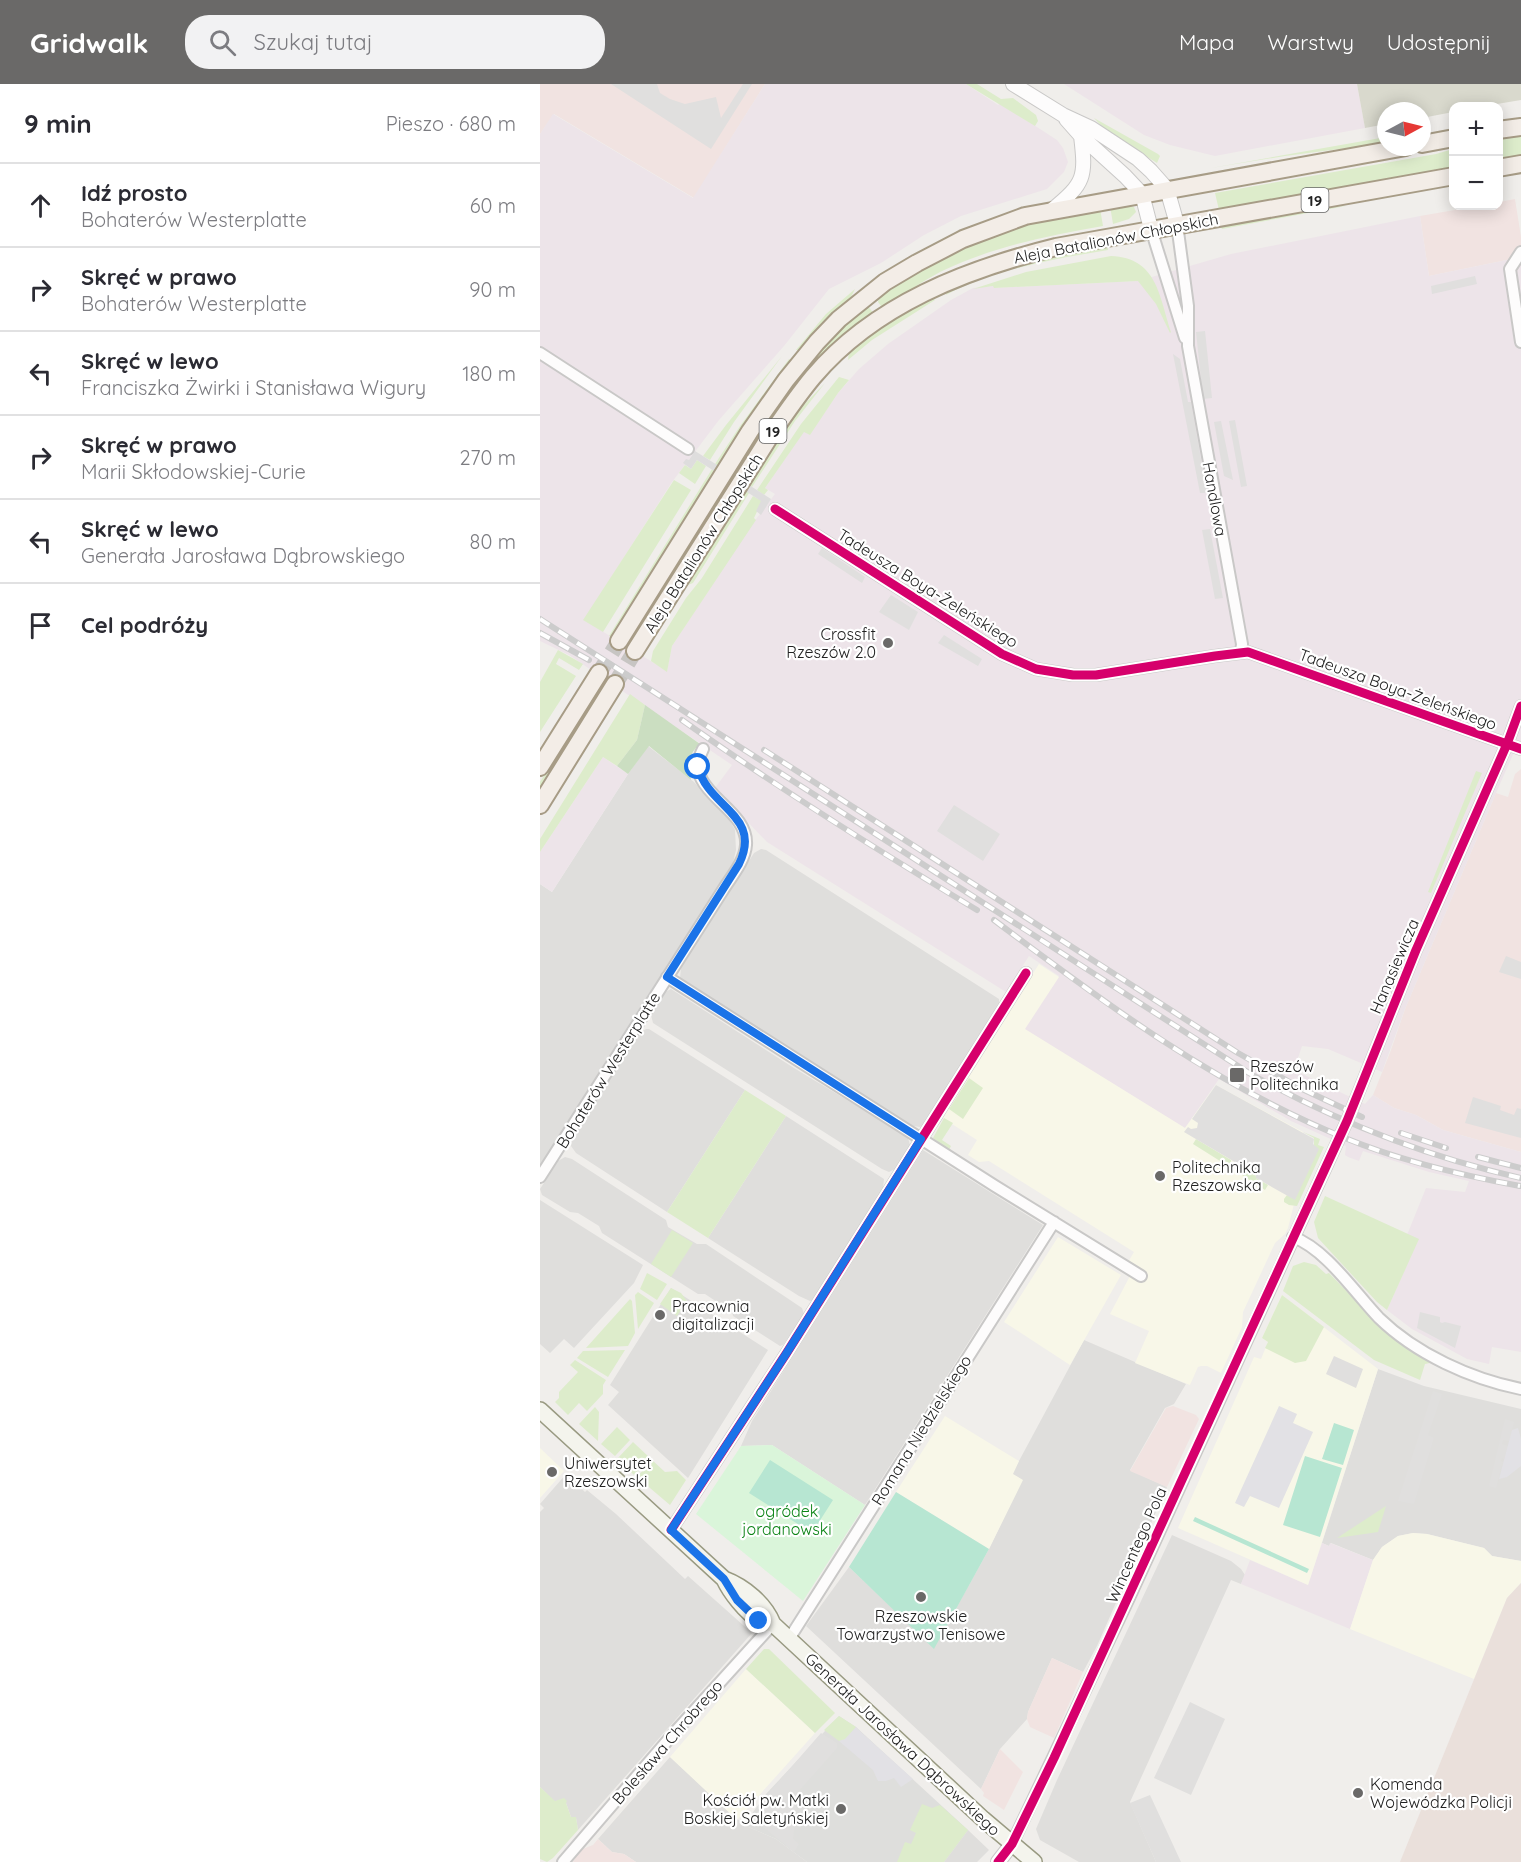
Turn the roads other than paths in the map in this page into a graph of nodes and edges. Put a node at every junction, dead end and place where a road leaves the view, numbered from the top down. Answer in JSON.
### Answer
{"nodes":[{"id":1,"x":1013,"y":84,"type":"edge"},
{"id":2,"x":1063,"y":115,"type":"junction"},
{"id":3,"x":1521,"y":127,"type":"edge"},
{"id":4,"x":1503,"y":129,"type":"edge"},
{"id":5,"x":1081,"y":136,"type":"junction"},
{"id":6,"x":1449,"y":139,"type":"edge"},
{"id":7,"x":1431,"y":142,"type":"edge"},
{"id":8,"x":1377,"y":152,"type":"edge"},
{"id":9,"x":1521,"y":164,"type":"edge"},
{"id":10,"x":1503,"y":167,"type":"edge"},
{"id":11,"x":1449,"y":177,"type":"edge"},
{"id":12,"x":1167,"y":189,"type":"junction"},
{"id":13,"x":1142,"y":194,"type":"junction"},
{"id":14,"x":1052,"y":210,"type":"junction"},
{"id":15,"x":1177,"y":224,"type":"junction"},
{"id":16,"x":1151,"y":229,"type":"junction"},
{"id":17,"x":1521,"y":252,"type":"edge"},
{"id":18,"x":1521,"y":342,"type":"edge"},
{"id":19,"x":1188,"y":346,"type":"junction"},
{"id":20,"x":540,"y":353,"type":"edge"},
{"id":21,"x":688,"y":449,"type":"dead end"},
{"id":22,"x":775,"y":509,"type":"dead end"},
{"id":23,"x":620,"y":641,"type":"tunnel mouth"},
{"id":24,"x":636,"y":651,"type":"tunnel mouth"},
{"id":25,"x":1241,"y":652,"type":"junction"},
{"id":26,"x":599,"y":674,"type":"tunnel mouth"},
{"id":27,"x":615,"y":684,"type":"tunnel mouth"},
{"id":28,"x":1521,"y":706,"type":"edge"},
{"id":29,"x":1507,"y":744,"type":"junction"},
{"id":30,"x":1521,"y":748,"type":"edge"},
{"id":31,"x":703,"y":749,"type":"dead end"},
{"id":32,"x":540,"y":767,"type":"edge"},
{"id":33,"x":540,"y":805,"type":"edge"},
{"id":34,"x":1026,"y":973,"type":"dead end"},
{"id":35,"x":667,"y":977,"type":"junction"},
{"id":36,"x":921,"y":1139,"type":"junction"},
{"id":37,"x":540,"y":1177,"type":"edge"},
{"id":38,"x":1054,"y":1222,"type":"junction"},
{"id":39,"x":1293,"y":1237,"type":"junction"},
{"id":40,"x":1141,"y":1276,"type":"dead end"},
{"id":41,"x":1521,"y":1389,"type":"edge"},
{"id":42,"x":540,"y":1410,"type":"edge"},
{"id":43,"x":671,"y":1530,"type":"junction"},
{"id":44,"x":773,"y":1624,"type":"junction"},
{"id":45,"x":789,"y":1639,"type":"junction"},
{"id":46,"x":1012,"y":1844,"type":"junction"},
{"id":47,"x":563,"y":1862,"type":"edge"},
{"id":48,"x":998,"y":1862,"type":"edge"},
{"id":49,"x":1034,"y":1862,"type":"edge"}],
"edges":[{"from":1,"to":2,"type":"street"},
{"from":2,"to":5,"type":"street"},
{"from":2,"to":12,"type":"street"},
{"from":3,"to":4,"type":"main road"},
{"from":5,"to":13,"type":"street"},
{"from":5,"to":14,"type":"street"},
{"from":6,"to":7,"type":"main road"},
{"from":8,"to":12,"type":"main road","name":"Aleja Batalionów Chłopskich","number":"19"},
{"from":9,"to":10,"type":"main road"},
{"from":11,"to":15,"type":"main road","name":"Aleja Batalionów Chłopskich","number":"19"},
{"from":12,"to":13,"type":"main road","name":"Aleja Batalionów Chłopskich","number":"19"},
{"from":12,"to":15,"type":"street"},
{"from":13,"to":14,"type":"main road","name":"Aleja Batalionów Chłopskich","number":"19"},
{"from":13,"to":16,"type":"street"},
{"from":14,"to":23,"type":"main road","name":"Aleja Batalionów Chłopskich","number":"19"},
{"from":15,"to":16,"type":"main road","name":"Aleja Batalionów Chłopskich","number":"19"},
{"from":15,"to":19,"type":"street","name":"Handlowa"},
{"from":16,"to":19,"type":"street","name":"Handlowa"},
{"from":16,"to":24,"type":"main road","name":"Aleja Batalionów Chłopskich","number":"19"},
{"from":17,"to":18,"type":"street"},
{"from":19,"to":25,"type":"street","name":"Handlowa"},
{"from":20,"to":21,"type":"street"},
{"from":22,"to":25,"type":"street","name":"Tadeusza Boya-Żeleńskiego"},
{"from":25,"to":29,"type":"street","name":"Tadeusza Boya-Żeleńskiego"},
{"from":26,"to":32,"type":"main road"},
{"from":27,"to":33,"type":"main road"},
{"from":28,"to":29,"type":"street","name":"Hanasiewicza"},
{"from":29,"to":30,"type":"street","name":"Tadeusza Boya-Żeleńskiego"},
{"from":29,"to":39,"type":"street","name":"Hanasiewicza"},
{"from":31,"to":35,"type":"street","name":"Bohaterów Westerplatte"},
{"from":34,"to":36,"type":"street"},
{"from":35,"to":36,"type":"street"},
{"from":35,"to":37,"type":"street","name":"Bohaterów Westerplatte"},
{"from":36,"to":38,"type":"street"},
{"from":36,"to":43,"type":"street"},
{"from":38,"to":40,"type":"street"},
{"from":38,"to":45,"type":"street","name":"Romana Niedzielskiego"},
{"from":39,"to":41,"type":"street"},
{"from":39,"to":46,"type":"street","name":"Wincentego Pola"},
{"from":42,"to":43,"type":"main road","name":"Generała Jarosława Dąbrowskiego"},
{"from":43,"to":44,"type":"main road","name":"Generała Jarosława Dąbrowskiego"},
{"from":44,"to":45,"type":"main road","name":"Generała Jarosława Dąbrowskiego"},
{"from":44,"to":47,"type":"street","name":"Bolesława Chrobrego"},
{"from":45,"to":46,"type":"main road","name":"Generała Jarosława Dąbrowskiego"},
{"from":46,"to":48,"type":"street","name":"Wincentego Pola"},
{"from":46,"to":49,"type":"main road","name":"Generała Jarosława Dąbrowskiego"}]}
